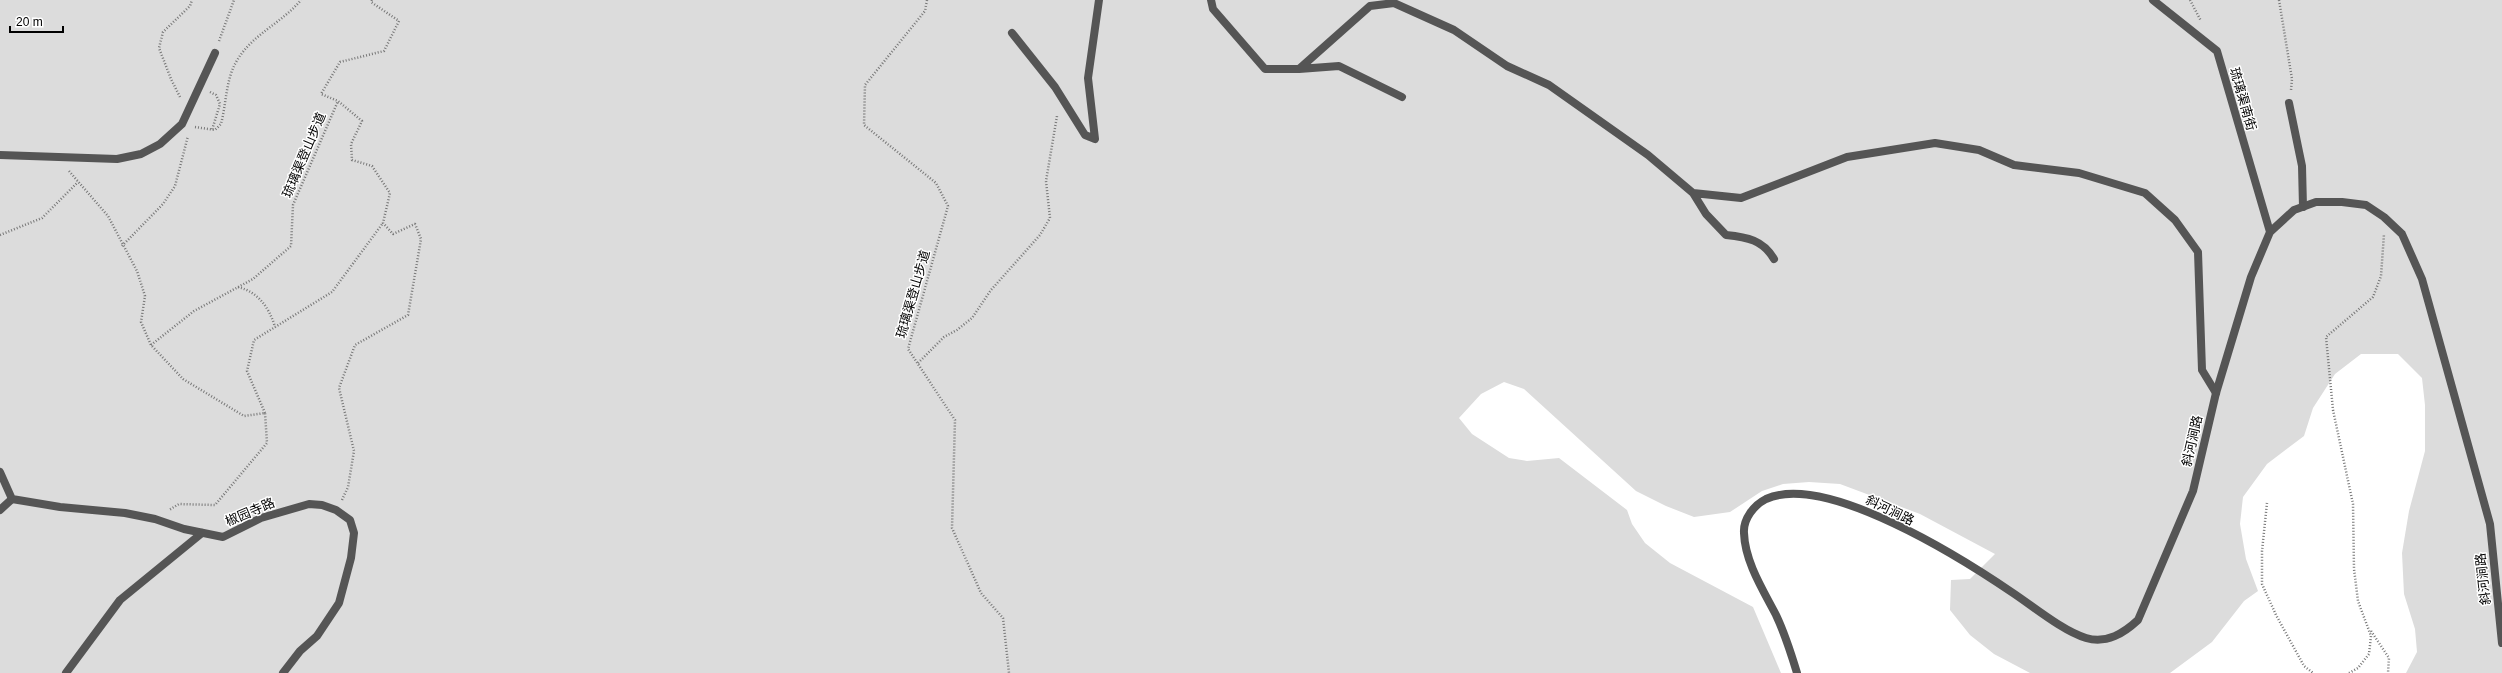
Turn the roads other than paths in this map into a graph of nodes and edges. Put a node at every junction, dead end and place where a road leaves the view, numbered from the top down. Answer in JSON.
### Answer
{"nodes":[{"id":1,"x":1099,"y":0,"type":"edge"},
{"id":2,"x":1211,"y":0,"type":"edge"},
{"id":3,"x":2153,"y":0,"type":"edge"},
{"id":4,"x":1012,"y":33,"type":"dead end"},
{"id":5,"x":215,"y":53,"type":"road end"},
{"id":6,"x":1299,"y":69,"type":"junction"},
{"id":7,"x":1402,"y":97,"type":"dead end"},
{"id":8,"x":2289,"y":103,"type":"road end"},
{"id":9,"x":0,"y":155,"type":"edge"},
{"id":10,"x":1693,"y":193,"type":"junction"},
{"id":11,"x":2303,"y":207,"type":"junction"},
{"id":12,"x":2270,"y":232,"type":"junction"},
{"id":13,"x":1774,"y":259,"type":"dead end"},
{"id":14,"x":2216,"y":393,"type":"junction"},
{"id":15,"x":0,"y":472,"type":"edge"},
{"id":16,"x":12,"y":499,"type":"junction"},
{"id":17,"x":0,"y":510,"type":"edge"},
{"id":18,"x":202,"y":533,"type":"junction"},
{"id":19,"x":2502,"y":643,"type":"edge"},
{"id":20,"x":66,"y":673,"type":"edge"},
{"id":21,"x":283,"y":673,"type":"edge"},
{"id":22,"x":1797,"y":673,"type":"edge"}],
"edges":[{"from":1,"to":4,"type":"street"},
{"from":2,"to":6,"type":"street"},
{"from":3,"to":12,"type":"street","name":"琉璃渠南街"},
{"from":5,"to":9,"type":"street"},
{"from":6,"to":7,"type":"street"},
{"from":6,"to":10,"type":"street"},
{"from":8,"to":11,"type":"street"},
{"from":10,"to":13,"type":"street"},
{"from":10,"to":14,"type":"street"},
{"from":11,"to":12,"type":"street","name":"斜河涧路"},
{"from":11,"to":19,"type":"street","name":"斜河涧路"},
{"from":12,"to":14,"type":"street","name":"斜河涧路"},
{"from":14,"to":22,"type":"street","name":"斜河涧路"},
{"from":15,"to":16,"type":"street"},
{"from":16,"to":17,"type":"street"},
{"from":16,"to":18,"type":"street","name":"椒园寺路"},
{"from":18,"to":20,"type":"street"},
{"from":18,"to":21,"type":"street","name":"椒园寺路"}]}
